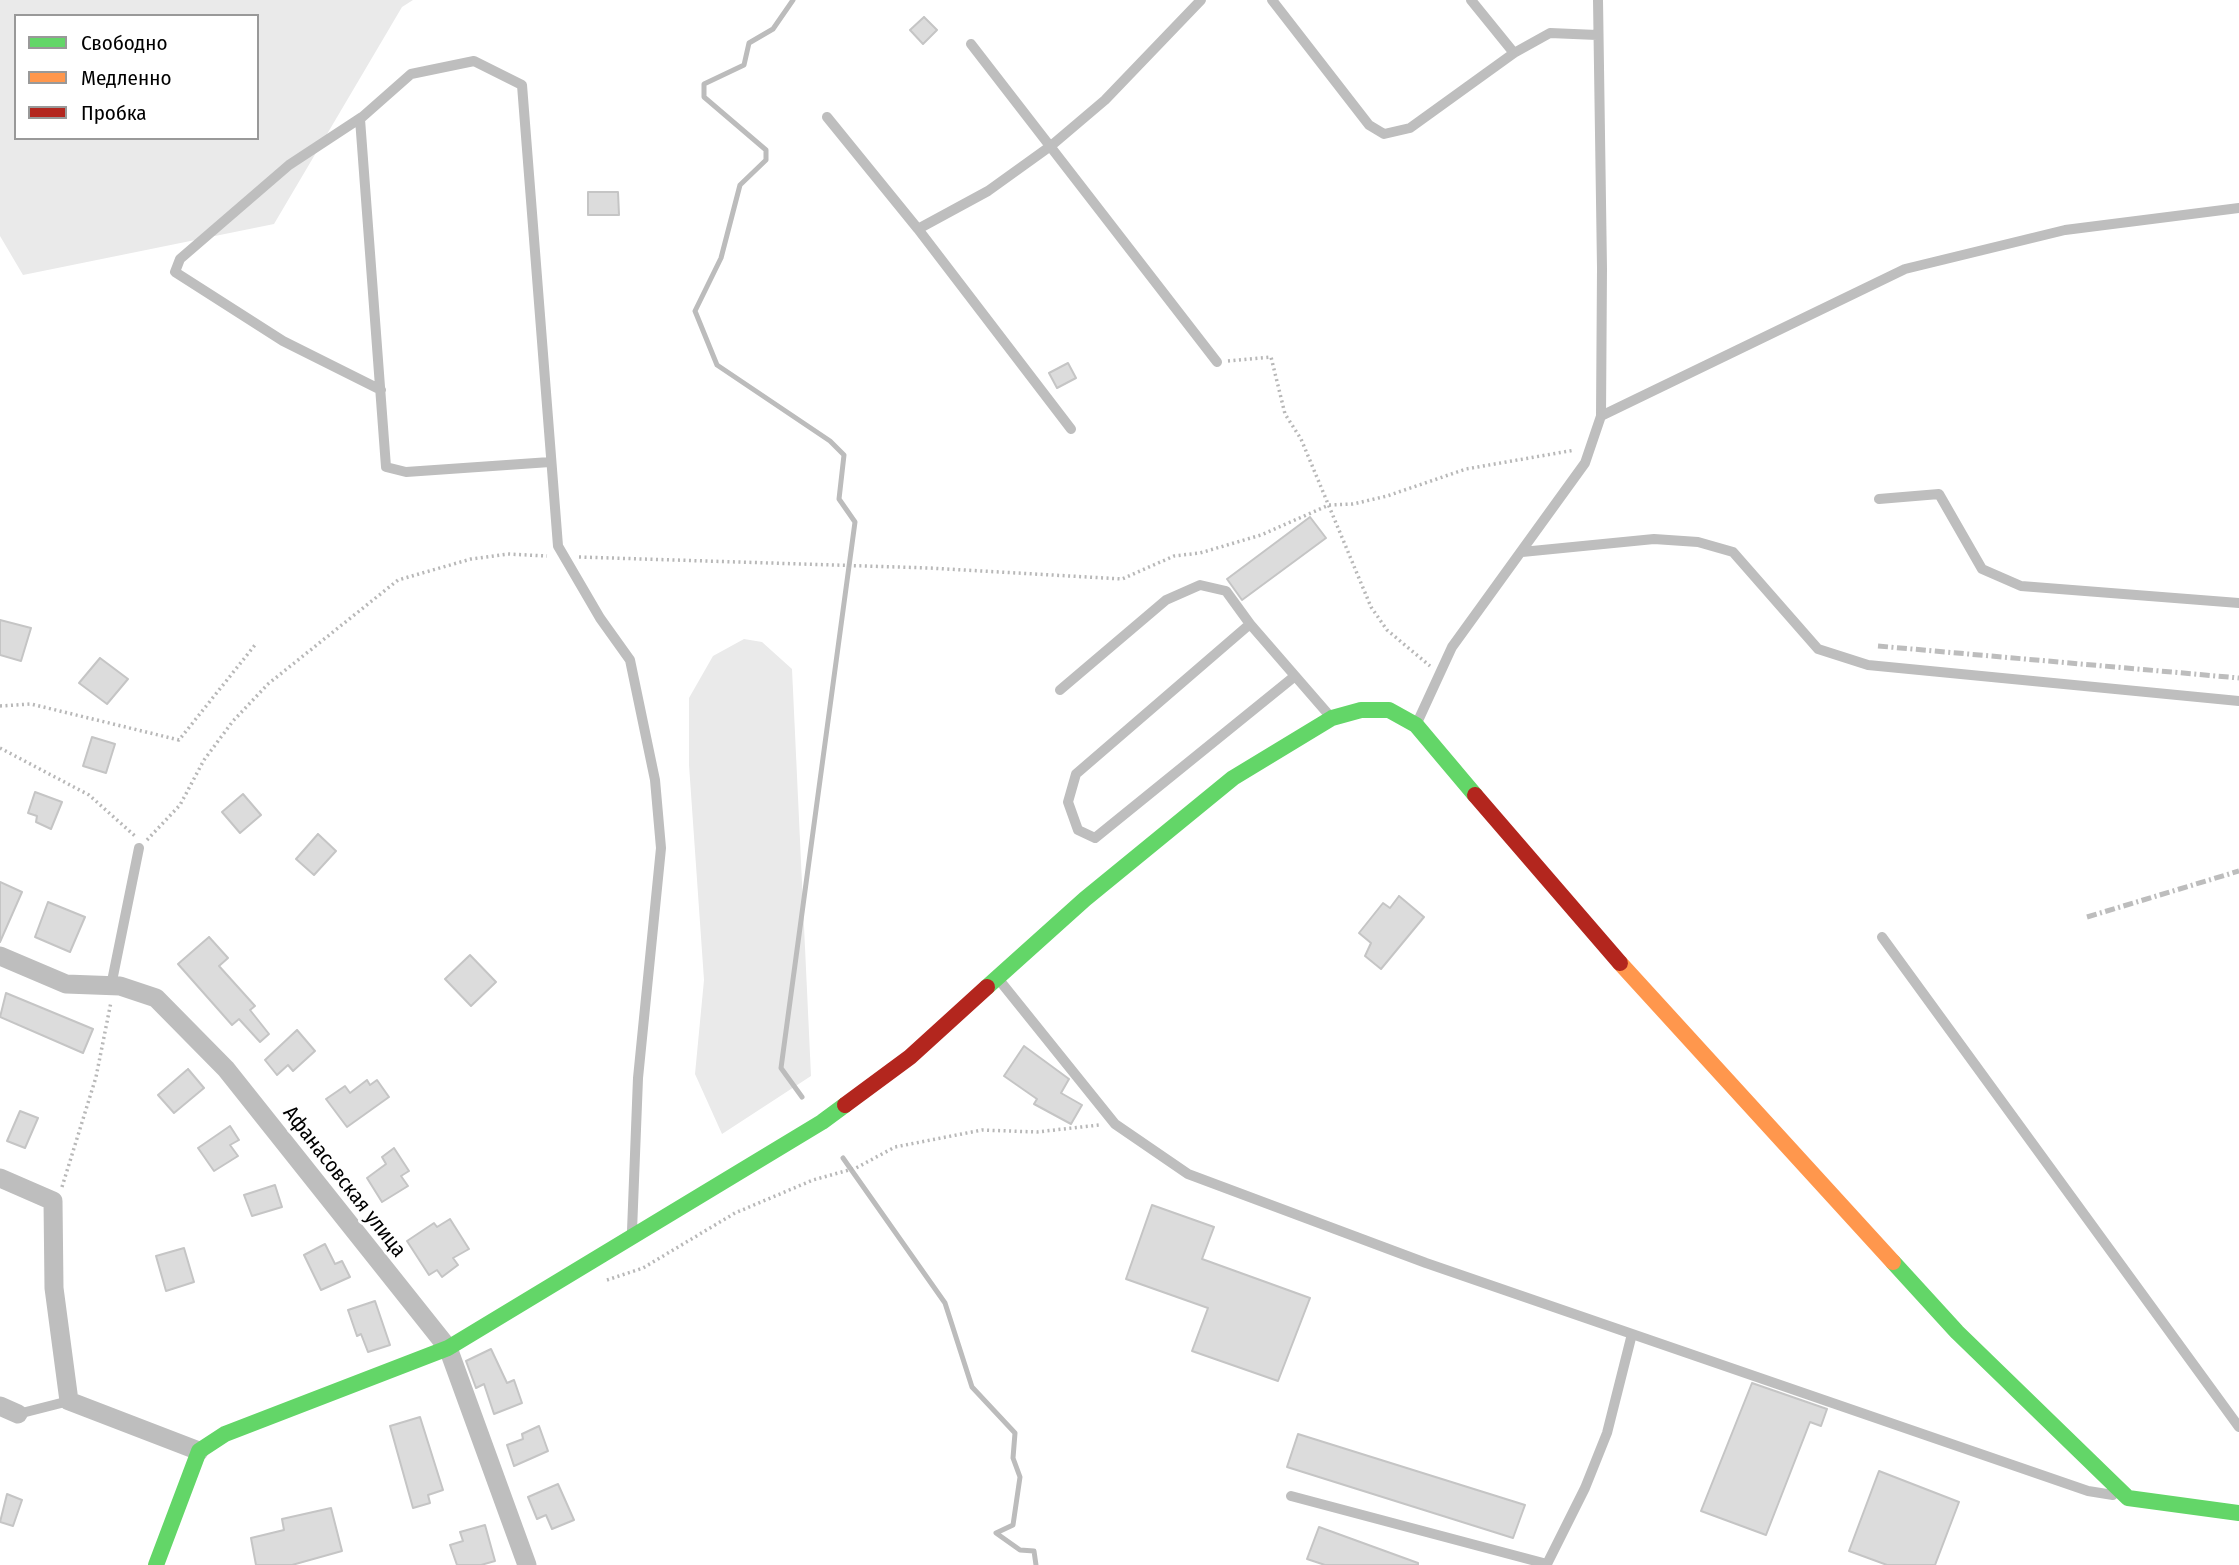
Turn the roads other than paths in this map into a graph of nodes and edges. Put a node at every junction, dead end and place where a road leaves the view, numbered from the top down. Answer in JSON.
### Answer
{"nodes":[{"id":1,"x":1201,"y":0,"type":"edge"},
{"id":2,"x":1272,"y":0,"type":"edge"},
{"id":3,"x":1471,"y":0,"type":"edge"},
{"id":4,"x":1598,"y":0,"type":"edge"},
{"id":5,"x":1597,"y":35,"type":"junction"},
{"id":6,"x":971,"y":44,"type":"dead end"},
{"id":7,"x":1514,"y":52,"type":"junction"},
{"id":8,"x":367,"y":114,"type":"junction"},
{"id":9,"x":827,"y":117,"type":"dead end"},
{"id":10,"x":1052,"y":145,"type":"junction"},
{"id":11,"x":2239,"y":208,"type":"edge"},
{"id":12,"x":918,"y":229,"type":"junction"},
{"id":13,"x":1217,"y":362,"type":"road end"},
{"id":14,"x":381,"y":390,"type":"junction"},
{"id":15,"x":1601,"y":416,"type":"junction"},
{"id":16,"x":1070,"y":429,"type":"dead end"},
{"id":17,"x":550,"y":461,"type":"junction"},
{"id":18,"x":1879,"y":499,"type":"dead end"},
{"id":19,"x":1522,"y":552,"type":"junction"},
{"id":20,"x":2239,"y":603,"type":"edge"},
{"id":21,"x":1250,"y":624,"type":"junction"},
{"id":22,"x":1296,"y":676,"type":"junction"},
{"id":23,"x":1060,"y":690,"type":"dead end"},
{"id":24,"x":2239,"y":701,"type":"edge"},
{"id":25,"x":1332,"y":718,"type":"junction"},
{"id":26,"x":1416,"y":725,"type":"junction"},
{"id":27,"x":139,"y":848,"type":"road end"},
{"id":28,"x":1882,"y":937,"type":"dead end"},
{"id":29,"x":0,"y":956,"type":"edge"},
{"id":30,"x":998,"y":978,"type":"junction"},
{"id":31,"x":111,"y":986,"type":"junction"},
{"id":32,"x":0,"y":1178,"type":"edge"},
{"id":33,"x":632,"y":1238,"type":"junction"},
{"id":34,"x":1632,"y":1334,"type":"junction"},
{"id":35,"x":448,"y":1348,"type":"junction"},
{"id":36,"x":69,"y":1401,"type":"junction"},
{"id":37,"x":9,"y":1410,"type":"edge"},
{"id":38,"x":2239,"y":1427,"type":"edge"},
{"id":39,"x":199,"y":1451,"type":"junction"},
{"id":40,"x":1291,"y":1496,"type":"dead end"},
{"id":41,"x":2128,"y":1498,"type":"junction"},
{"id":42,"x":2239,"y":1513,"type":"edge"},
{"id":43,"x":156,"y":1565,"type":"edge"},
{"id":44,"x":527,"y":1565,"type":"edge"}],
"edges":[{"from":1,"to":10,"type":"lane"},
{"from":2,"to":7,"type":"lane"},
{"from":3,"to":7,"type":"lane"},
{"from":4,"to":5,"type":"lane"},
{"from":5,"to":7,"type":"lane"},
{"from":5,"to":15,"type":"lane"},
{"from":6,"to":10,"type":"lane"},
{"from":8,"to":14,"type":"lane"},
{"from":8,"to":14,"type":"lane"},
{"from":8,"to":17,"type":"lane"},
{"from":9,"to":12,"type":"lane"},
{"from":10,"to":12,"type":"lane"},
{"from":10,"to":13,"type":"lane"},
{"from":11,"to":15,"type":"lane"},
{"from":12,"to":16,"type":"lane"},
{"from":14,"to":17,"type":"lane"},
{"from":15,"to":19,"type":"lane"},
{"from":17,"to":33,"type":"lane"},
{"from":18,"to":20,"type":"lane"},
{"from":19,"to":24,"type":"lane"},
{"from":19,"to":26,"type":"lane"},
{"from":21,"to":22,"type":"lane"},
{"from":21,"to":22,"type":"lane"},
{"from":21,"to":23,"type":"lane"},
{"from":22,"to":25,"type":"lane"},
{"from":25,"to":26,"type":"street"},
{"from":25,"to":30,"type":"street"},
{"from":26,"to":41,"type":"street"},
{"from":27,"to":31,"type":"lane"},
{"from":28,"to":38,"type":"lane"},
{"from":29,"to":31,"type":"street","name":"Афанасовская улица"},
{"from":30,"to":33,"type":"street"},
{"from":30,"to":34,"type":"lane"},
{"from":31,"to":35,"type":"street","name":"Афанасовская улица"},
{"from":32,"to":36,"type":"street"},
{"from":33,"to":35,"type":"street"},
{"from":34,"to":40,"type":"lane"},
{"from":34,"to":41,"type":"lane"},
{"from":35,"to":39,"type":"street"},
{"from":35,"to":44,"type":"street","name":"Афанасовская улица"},
{"from":36,"to":37,"type":"lane"},
{"from":36,"to":39,"type":"street"},
{"from":39,"to":43,"type":"street"},
{"from":41,"to":42,"type":"street"}]}
